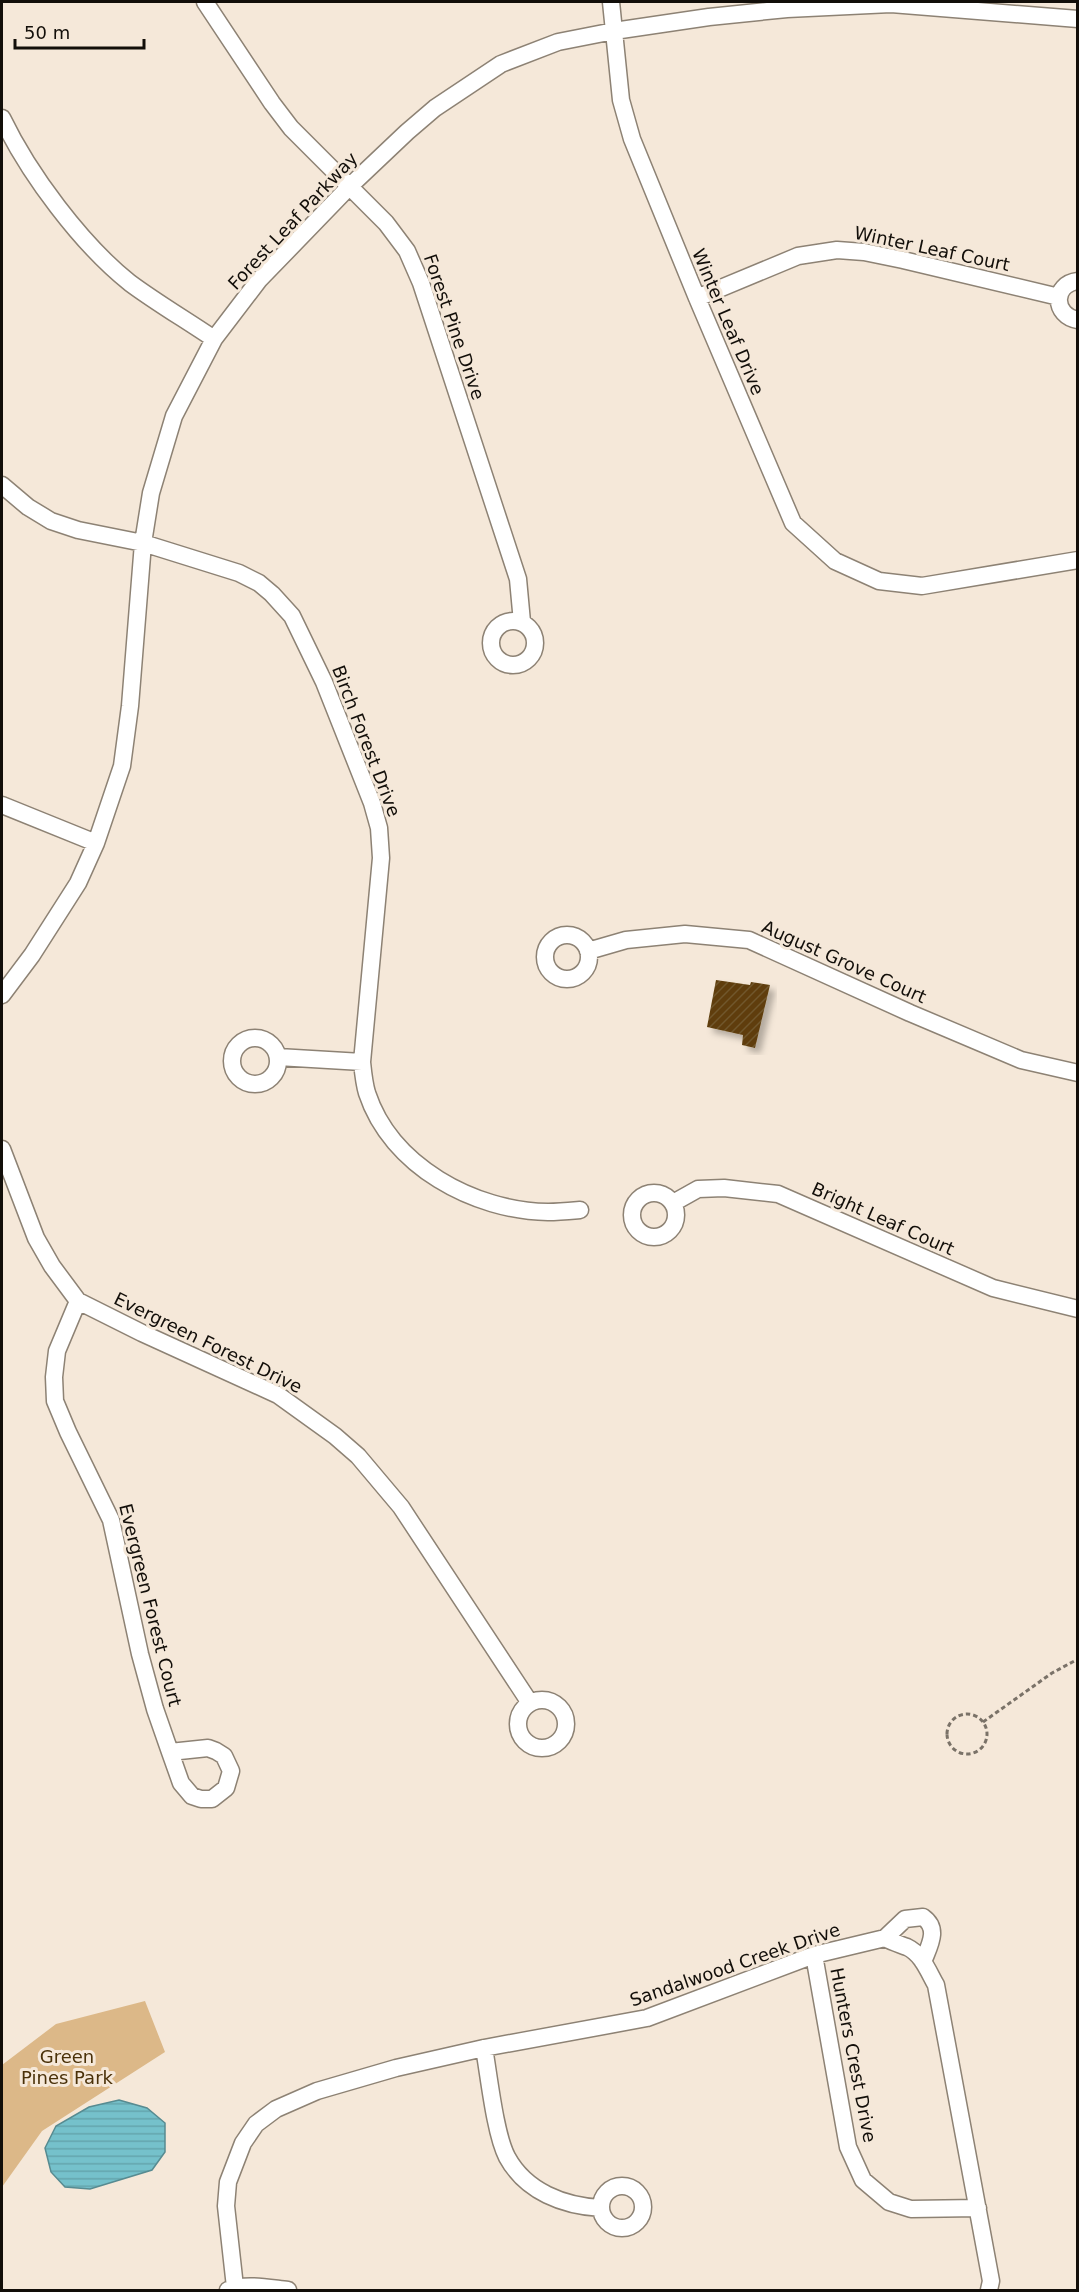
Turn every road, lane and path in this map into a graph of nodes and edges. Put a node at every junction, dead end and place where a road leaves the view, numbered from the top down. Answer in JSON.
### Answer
{"nodes":[{"id":1,"x":206,"y":2,"type":"edge"},
{"id":2,"x":611,"y":2,"type":"edge"},
{"id":3,"x":1077,"y":19,"type":"edge"},
{"id":4,"x":614,"y":31,"type":"junction"},
{"id":5,"x":2,"y":118,"type":"edge"},
{"id":6,"x":350,"y":186,"type":"junction"},
{"id":7,"x":1077,"y":281,"type":"edge"},
{"id":8,"x":1059,"y":297,"type":"junction"},
{"id":9,"x":697,"y":298,"type":"junction"},
{"id":10,"x":1077,"y":320,"type":"edge"},
{"id":11,"x":213,"y":339,"type":"junction"},
{"id":12,"x":2,"y":485,"type":"edge"},
{"id":13,"x":143,"y":543,"type":"junction"},
{"id":14,"x":1077,"y":560,"type":"edge"},
{"id":15,"x":522,"y":622,"type":"dead end"},
{"id":16,"x":2,"y":805,"type":"edge"},
{"id":17,"x":96,"y":843,"type":"junction"},
{"id":18,"x":588,"y":951,"type":"dead end"},
{"id":19,"x":2,"y":994,"type":"edge"},
{"id":20,"x":278,"y":1057,"type":"dead end"},
{"id":21,"x":362,"y":1062,"type":"junction"},
{"id":22,"x":1077,"y":1073,"type":"edge"},
{"id":23,"x":2,"y":1149,"type":"edge"},
{"id":24,"x":673,"y":1203,"type":"dead end"},
{"id":25,"x":580,"y":1210,"type":"dead end"},
{"id":26,"x":78,"y":1301,"type":"junction"},
{"id":27,"x":1077,"y":1309,"type":"edge"},
{"id":28,"x":1077,"y":1659,"type":"edge"},
{"id":29,"x":530,"y":1703,"type":"dead end"},
{"id":30,"x":983,"y":1722,"type":"junction"},
{"id":31,"x":170,"y":1752,"type":"dead end"},
{"id":32,"x":885,"y":1938,"type":"junction"},
{"id":33,"x":814,"y":1955,"type":"junction"},
{"id":34,"x":923,"y":1962,"type":"junction"},
{"id":35,"x":484,"y":2048,"type":"junction"},
{"id":36,"x":601,"y":2208,"type":"dead end"},
{"id":37,"x":978,"y":2208,"type":"junction"},
{"id":38,"x":231,"y":2289,"type":"edge"},
{"id":39,"x":288,"y":2290,"type":"edge"},
{"id":40,"x":989,"y":2290,"type":"edge"}],
"edges":[{"from":1,"to":6,"type":"street","name":"Forest Pine Drive"},
{"from":2,"to":4,"type":"street","name":"Winter Leaf Drive"},
{"from":3,"to":4,"type":"street","name":"Forest Leaf Parkway"},
{"from":4,"to":6,"type":"street","name":"Forest Leaf Parkway"},
{"from":4,"to":9,"type":"street","name":"Winter Leaf Drive"},
{"from":5,"to":11,"type":"street"},
{"from":6,"to":11,"type":"street","name":"Forest Leaf Parkway"},
{"from":6,"to":15,"type":"street","name":"Forest Pine Drive"},
{"from":7,"to":8,"type":"street"},
{"from":8,"to":9,"type":"street","name":"Winter Leaf Court"},
{"from":8,"to":10,"type":"street"},
{"from":9,"to":14,"type":"street","name":"Winter Leaf Drive"},
{"from":11,"to":13,"type":"street","name":"Forest Leaf Parkway"},
{"from":12,"to":13,"type":"street","name":"Birch Forest Drive"},
{"from":13,"to":17,"type":"street","name":"Forest Leaf Parkway"},
{"from":13,"to":21,"type":"street","name":"Birch Forest Drive"},
{"from":16,"to":17,"type":"street"},
{"from":17,"to":19,"type":"street","name":"Forest Leaf Parkway"},
{"from":18,"to":22,"type":"street","name":"August Grove Court"},
{"from":20,"to":21,"type":"street"},
{"from":21,"to":25,"type":"street","name":"Birch Forest Drive"},
{"from":23,"to":26,"type":"street","name":"Evergreen Forest Drive"},
{"from":24,"to":27,"type":"street","name":"Bright Leaf Court"},
{"from":26,"to":29,"type":"street","name":"Evergreen Forest Drive"},
{"from":26,"to":31,"type":"street","name":"Evergreen Forest Court"},
{"from":28,"to":30,"type":"path"},
{"from":30,"to":30,"type":"path"},
{"from":32,"to":33,"type":"street","name":"Sandalwood Creek Drive"},
{"from":32,"to":34,"type":"street"},
{"from":32,"to":34,"type":"street"},
{"from":33,"to":35,"type":"street","name":"Sandalwood Creek Drive"},
{"from":33,"to":37,"type":"street","name":"Hunters Crest Drive"},
{"from":34,"to":37,"type":"street"},
{"from":35,"to":36,"type":"street"},
{"from":35,"to":38,"type":"street","name":"Sandalwood Creek Drive"},
{"from":37,"to":40,"type":"street"},
{"from":38,"to":39,"type":"street"}]}
